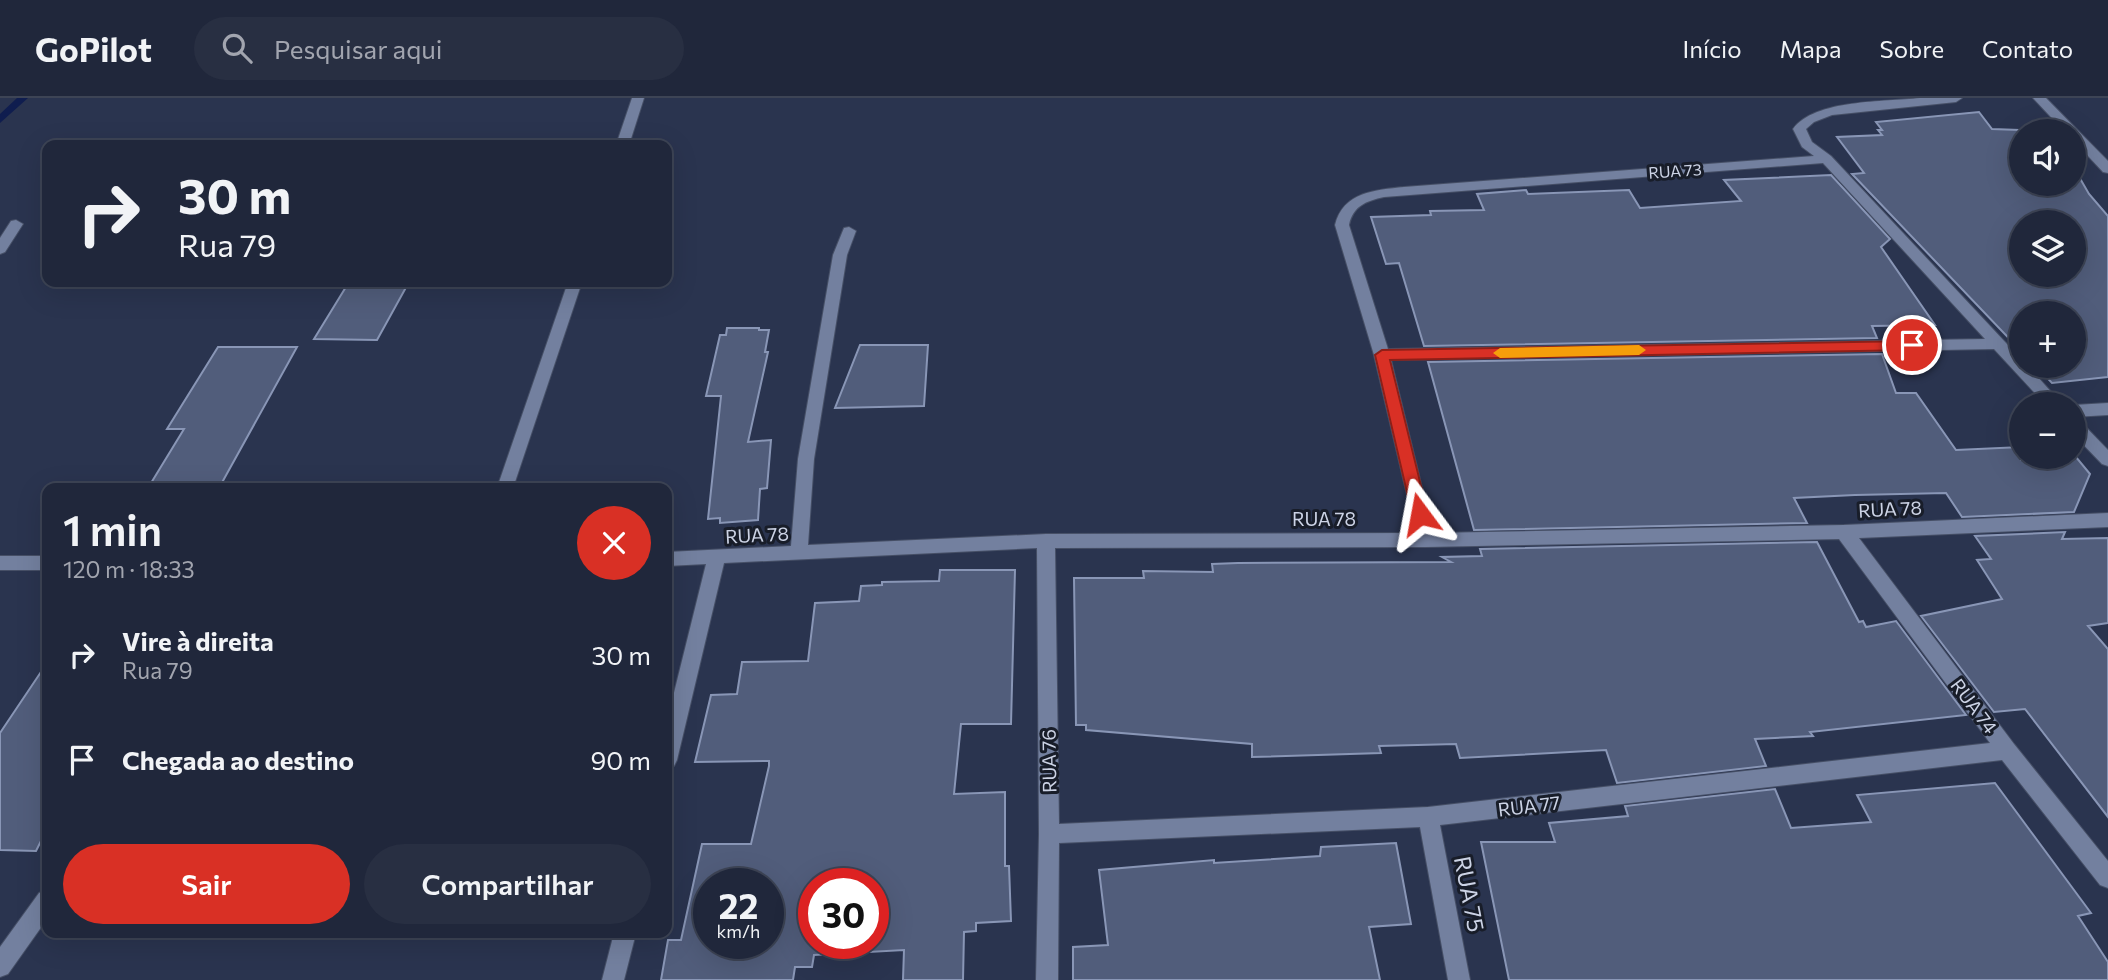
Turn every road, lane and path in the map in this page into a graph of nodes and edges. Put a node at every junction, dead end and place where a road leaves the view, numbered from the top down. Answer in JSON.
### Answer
{"nodes":[{"id":1,"x":638,"y":98,"type":"edge"},
{"id":2,"x":1956,"y":98,"type":"edge"},
{"id":3,"x":2039,"y":98,"type":"edge"},
{"id":4,"x":2059,"y":119,"type":"edge"},
{"id":5,"x":624,"y":140,"type":"edge"},
{"id":6,"x":2086,"y":147,"type":"edge"},
{"id":7,"x":1826,"y":159,"type":"junction"},
{"id":8,"x":2108,"y":169,"type":"edge"},
{"id":9,"x":16,"y":224,"type":"dead end"},
{"id":10,"x":849,"y":231,"type":"dead end"},
{"id":11,"x":0,"y":248,"type":"edge"},
{"id":12,"x":573,"y":287,"type":"edge"},
{"id":13,"x":1996,"y":344,"type":"junction"},
{"id":14,"x":1382,"y":355,"type":"junction"},
{"id":15,"x":2042,"y":392,"type":"edge"},
{"id":16,"x":2108,"y":409,"type":"edge"},
{"id":17,"x":2086,"y":410,"type":"edge"},
{"id":18,"x":2086,"y":437,"type":"edge"},
{"id":19,"x":2108,"y":460,"type":"edge"},
{"id":20,"x":507,"y":483,"type":"edge"},
{"id":21,"x":2108,"y":520,"type":"edge"},
{"id":22,"x":1844,"y":532,"type":"junction"},
{"id":23,"x":1426,"y":540,"type":"junction"},
{"id":24,"x":1046,"y":541,"type":"junction"},
{"id":25,"x":799,"y":554,"type":"junction"},
{"id":26,"x":672,"y":559,"type":"edge"},
{"id":27,"x":716,"y":559,"type":"junction"},
{"id":28,"x":0,"y":563,"type":"edge"},
{"id":29,"x":42,"y":563,"type":"edge"},
{"id":30,"x":672,"y":739,"type":"edge"},
{"id":31,"x":2007,"y":750,"type":"junction"},
{"id":32,"x":1428,"y":817,"type":"junction"},
{"id":33,"x":1049,"y":834,"type":"junction"},
{"id":34,"x":2108,"y":878,"type":"edge"},
{"id":35,"x":42,"y":908,"type":"edge"},
{"id":36,"x":624,"y":938,"type":"edge"},
{"id":37,"x":0,"y":965,"type":"edge"},
{"id":38,"x":613,"y":980,"type":"edge"},
{"id":39,"x":1047,"y":980,"type":"edge"},
{"id":40,"x":1459,"y":980,"type":"edge"}],
"edges":[{"from":1,"to":5,"type":"street"},
{"from":2,"to":7,"type":"street"},
{"from":3,"to":4,"type":"street"},
{"from":6,"to":8,"type":"street"},
{"from":7,"to":13,"type":"street"},
{"from":7,"to":14,"type":"street","name":"RUA 73"},
{"from":9,"to":11,"type":"street"},
{"from":10,"to":25,"type":"street"},
{"from":12,"to":20,"type":"street"},
{"from":13,"to":14,"type":"street"},
{"from":13,"to":15,"type":"street"},
{"from":14,"to":23,"type":"street","name":"RUA 73"},
{"from":16,"to":17,"type":"street"},
{"from":18,"to":19,"type":"street"},
{"from":21,"to":22,"type":"street","name":"RUA 78"},
{"from":22,"to":23,"type":"street","name":"RUA 78"},
{"from":22,"to":31,"type":"street","name":"RUA 74"},
{"from":23,"to":24,"type":"street","name":"RUA 78"},
{"from":24,"to":25,"type":"street","name":"RUA 78"},
{"from":24,"to":33,"type":"street","name":"RUA 76"},
{"from":25,"to":27,"type":"street","name":"RUA 78"},
{"from":26,"to":27,"type":"street","name":"RUA 78"},
{"from":27,"to":30,"type":"street"},
{"from":28,"to":29,"type":"street"},
{"from":31,"to":32,"type":"street","name":"RUA 77"},
{"from":31,"to":34,"type":"street","name":"RUA 74"},
{"from":32,"to":33,"type":"street","name":"RUA 77"},
{"from":32,"to":40,"type":"street","name":"RUA 75"},
{"from":33,"to":39,"type":"street","name":"RUA 76"},
{"from":35,"to":37,"type":"street"},
{"from":36,"to":38,"type":"street"}]}
